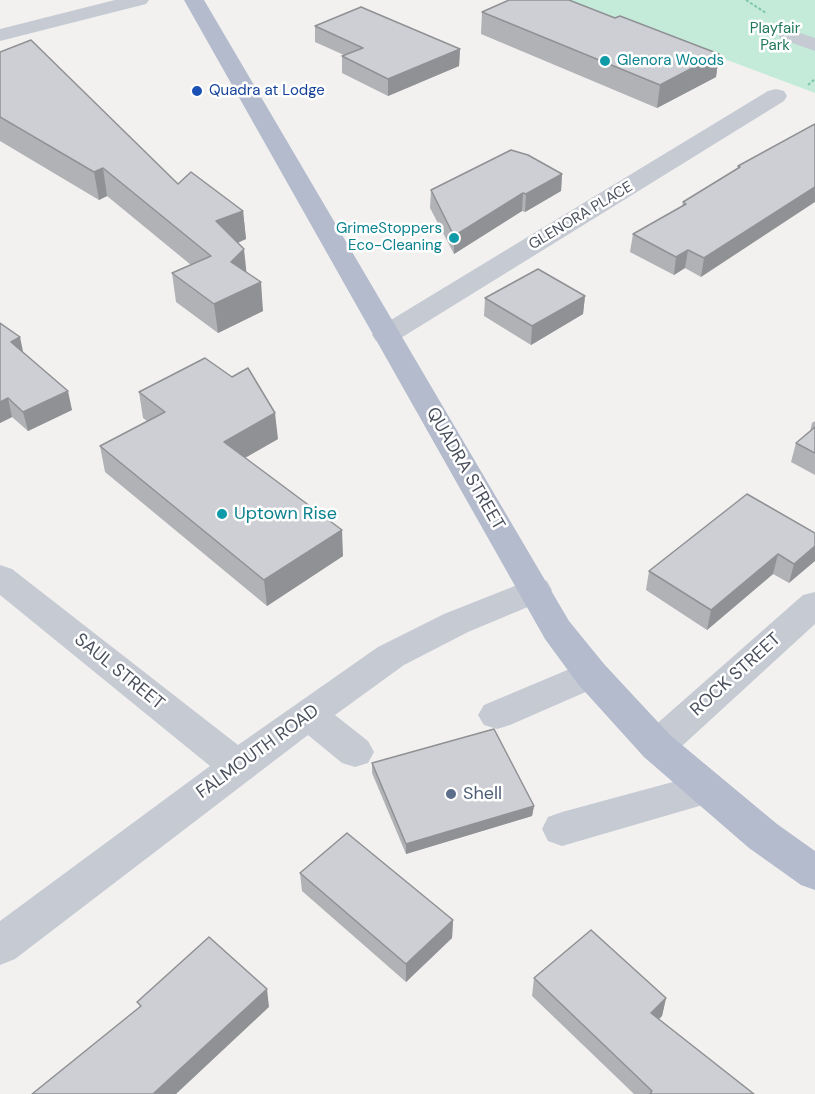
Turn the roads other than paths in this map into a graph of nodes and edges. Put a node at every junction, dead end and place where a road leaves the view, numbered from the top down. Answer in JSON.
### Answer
{"nodes":[{"id":1,"x":139,"y":0,"type":"edge"},
{"id":2,"x":194,"y":0,"type":"edge"},
{"id":3,"x":0,"y":35,"type":"edge"},
{"id":4,"x":788,"y":35,"type":"dead end"},
{"id":5,"x":815,"y":45,"type":"edge"},
{"id":6,"x":776,"y":96,"type":"dead end"},
{"id":7,"x":386,"y":335,"type":"junction"},
{"id":8,"x":0,"y":577,"type":"edge"},
{"id":9,"x":535,"y":590,"type":"junction"},
{"id":10,"x":815,"y":604,"type":"edge"},
{"id":11,"x":591,"y":674,"type":"junction"},
{"id":12,"x":309,"y":715,"type":"junction"},
{"id":13,"x":497,"y":715,"type":"dead end"},
{"id":14,"x":657,"y":746,"type":"junction"},
{"id":15,"x":355,"y":752,"type":"dead end"},
{"id":16,"x":237,"y":766,"type":"junction"},
{"id":17,"x":706,"y":789,"type":"junction"},
{"id":18,"x":562,"y":829,"type":"dead end"},
{"id":19,"x":815,"y":873,"type":"edge"},
{"id":20,"x":0,"y":946,"type":"edge"}],
"edges":[{"from":1,"to":3,"type":"street"},
{"from":2,"to":7,"type":"main road","name":"QUADRA STREET"},
{"from":4,"to":5,"type":"street"},
{"from":6,"to":7,"type":"street","name":"GLENORA PLACE"},
{"from":7,"to":9,"type":"main road","name":"QUADRA STREET"},
{"from":8,"to":16,"type":"street","name":"SAUL STREET"},
{"from":9,"to":11,"type":"main road","name":"QUADRA STREET"},
{"from":9,"to":12,"type":"street","name":"FALMOUTH ROAD"},
{"from":10,"to":14,"type":"street","name":"ROCK STREET"},
{"from":11,"to":13,"type":"street"},
{"from":11,"to":14,"type":"main road","name":"QUADRA STREET"},
{"from":12,"to":15,"type":"street"},
{"from":12,"to":16,"type":"street","name":"FALMOUTH ROAD"},
{"from":14,"to":17,"type":"main road","name":"QUADRA STREET"},
{"from":16,"to":20,"type":"street","name":"FALMOUTH ROAD"},
{"from":17,"to":18,"type":"street"},
{"from":17,"to":19,"type":"main road","name":"QUADRA STREET"}]}
